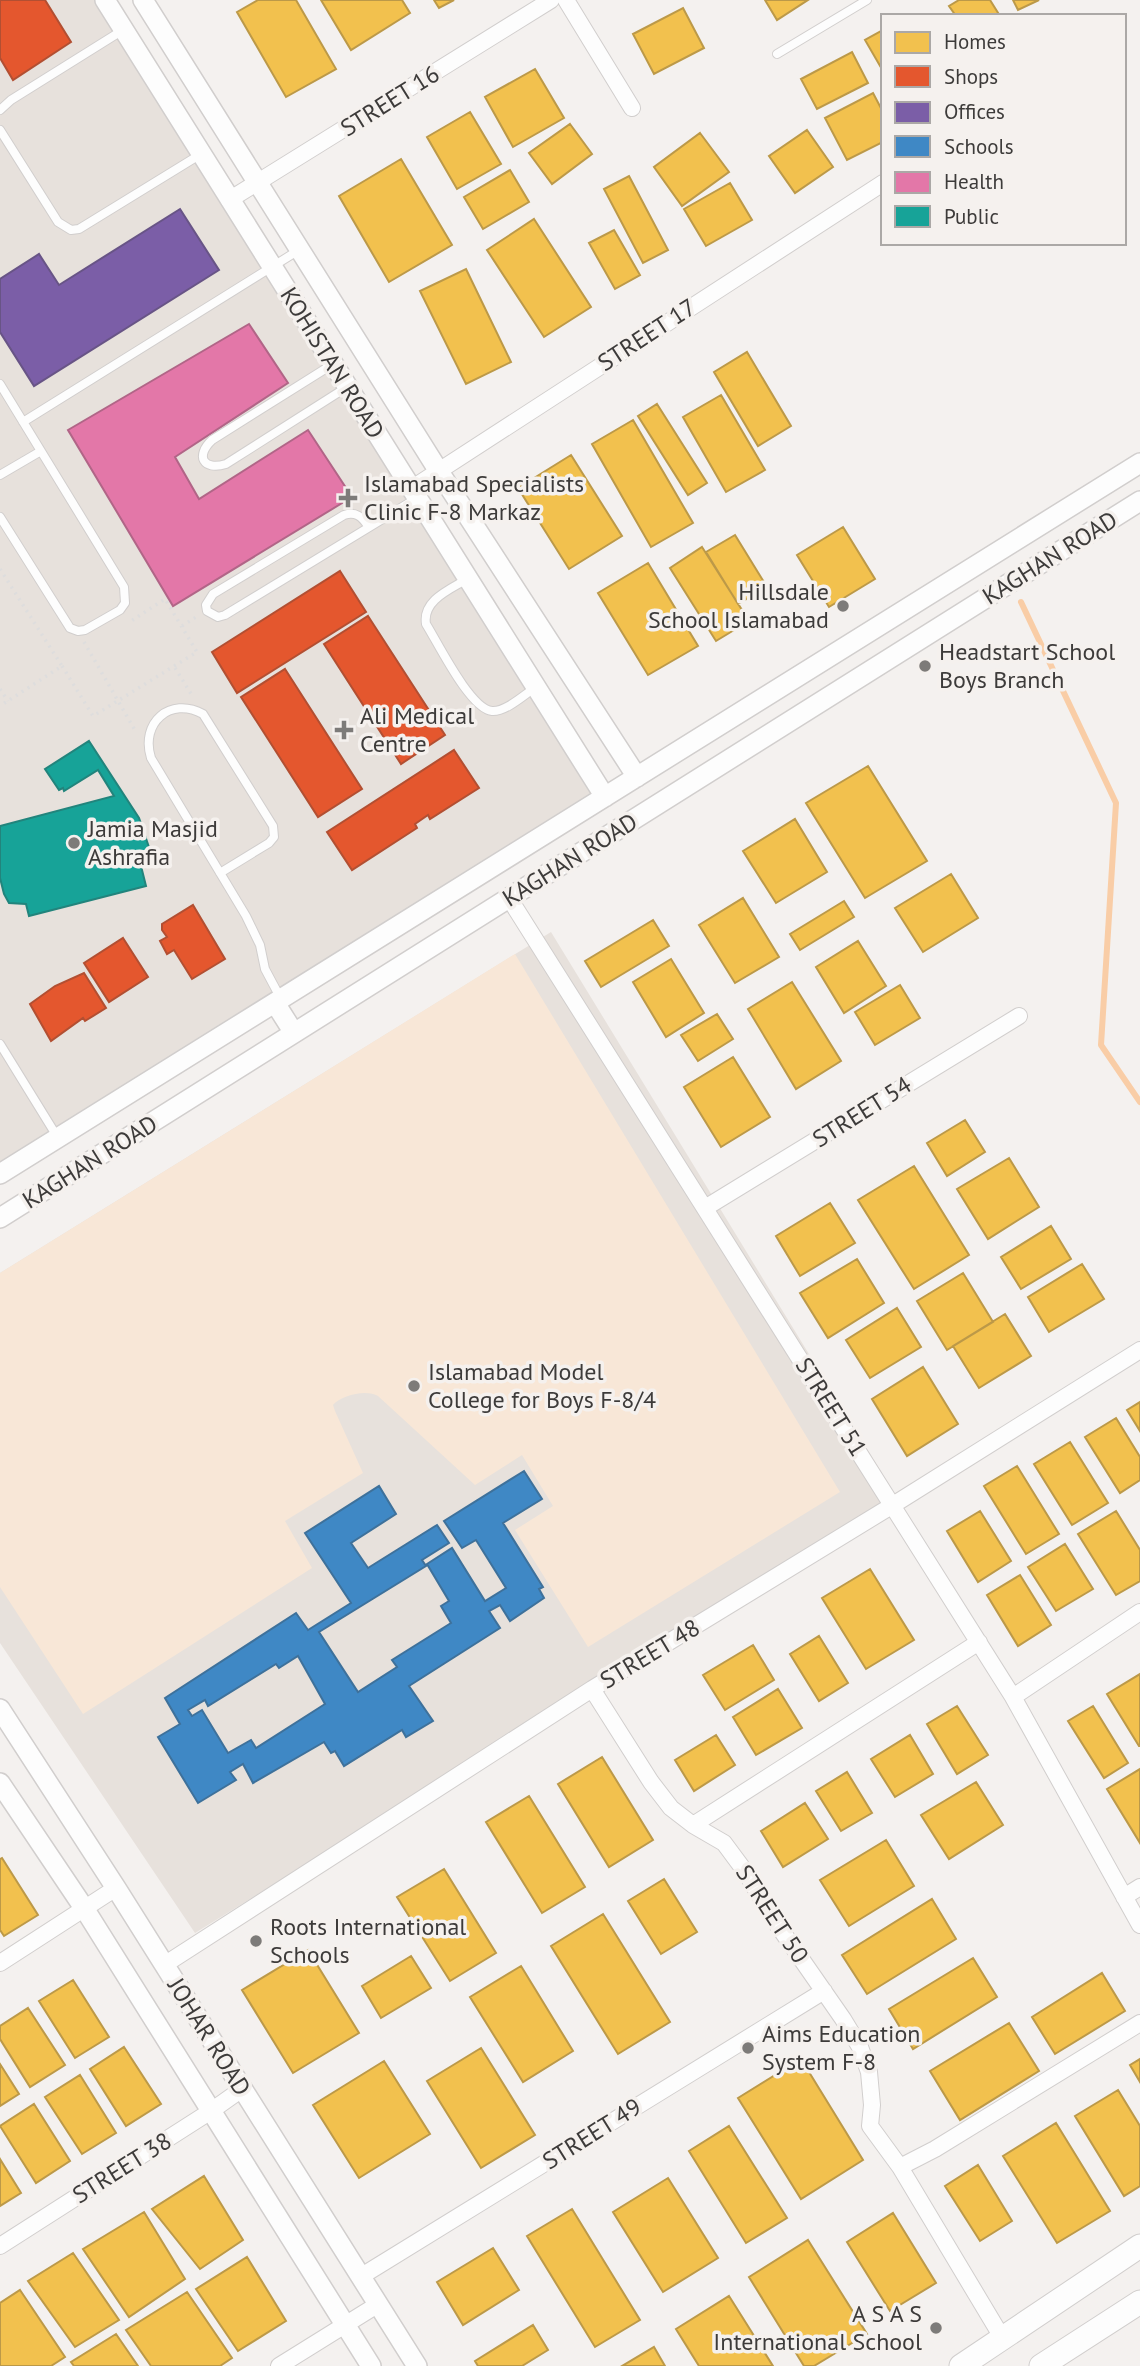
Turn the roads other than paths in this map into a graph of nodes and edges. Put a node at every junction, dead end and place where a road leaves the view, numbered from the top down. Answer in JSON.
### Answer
{"nodes":[{"id":1,"x":105,"y":0,"type":"edge"},
{"id":2,"x":144,"y":0,"type":"edge"},
{"id":3,"x":551,"y":0,"type":"edge"},
{"id":4,"x":566,"y":0,"type":"edge"},
{"id":5,"x":867,"y":0,"type":"edge"},
{"id":6,"x":124,"y":29,"type":"junction"},
{"id":7,"x":778,"y":54,"type":"dead end"},
{"id":8,"x":632,"y":108,"type":"dead end"},
{"id":9,"x":0,"y":110,"type":"edge"},
{"id":10,"x":0,"y":130,"type":"edge"},
{"id":11,"x":4,"y":143,"type":"edge"},
{"id":12,"x":201,"y":153,"type":"junction"},
{"id":13,"x":258,"y":183,"type":"junction"},
{"id":14,"x":881,"y":184,"type":"edge"},
{"id":15,"x":229,"y":200,"type":"junction"},
{"id":16,"x":299,"y":250,"type":"junction"},
{"id":17,"x":272,"y":267,"type":"junction"},
{"id":18,"x":333,"y":364,"type":"junction"},
{"id":19,"x":0,"y":384,"type":"edge"},
{"id":20,"x":347,"y":387,"type":"junction"},
{"id":21,"x":23,"y":422,"type":"junction"},
{"id":22,"x":41,"y":451,"type":"junction"},
{"id":23,"x":1140,"y":463,"type":"edge"},
{"id":24,"x":439,"y":470,"type":"junction"},
{"id":25,"x":0,"y":475,"type":"edge"},
{"id":26,"x":414,"y":493,"type":"junction"},
{"id":27,"x":1140,"y":501,"type":"edge"},
{"id":28,"x":0,"y":517,"type":"edge"},
{"id":29,"x":368,"y":526,"type":"junction"},
{"id":30,"x":468,"y":578,"type":"junction"},
{"id":31,"x":536,"y":687,"type":"junction"},
{"id":32,"x":636,"y":777,"type":"junction"},
{"id":33,"x":605,"y":797,"type":"junction"},
{"id":34,"x":220,"y":873,"type":"junction"},
{"id":35,"x":509,"y":898,"type":"junction"},
{"id":36,"x":278,"y":1001,"type":"junction"},
{"id":37,"x":1018,"y":1016,"type":"dead end"},
{"id":38,"x":294,"y":1034,"type":"junction"},
{"id":39,"x":0,"y":1044,"type":"edge"},
{"id":40,"x":58,"y":1138,"type":"junction"},
{"id":41,"x":0,"y":1174,"type":"edge"},
{"id":42,"x":705,"y":1208,"type":"junction"},
{"id":43,"x":0,"y":1218,"type":"edge"},
{"id":44,"x":1140,"y":1350,"type":"edge"},
{"id":45,"x":893,"y":1505,"type":"junction"},
{"id":46,"x":1140,"y":1612,"type":"edge"},
{"id":47,"x":979,"y":1642,"type":"junction"},
{"id":48,"x":592,"y":1689,"type":"junction"},
{"id":49,"x":1013,"y":1697,"type":"junction"},
{"id":50,"x":0,"y":1709,"type":"edge"},
{"id":51,"x":0,"y":1783,"type":"edge"},
{"id":52,"x":693,"y":1825,"type":"junction"},
{"id":53,"x":1140,"y":1886,"type":"edge"},
{"id":54,"x":116,"y":1888,"type":"junction"},
{"id":55,"x":1124,"y":1898,"type":"junction"},
{"id":56,"x":84,"y":1908,"type":"junction"},
{"id":57,"x":1140,"y":1925,"type":"edge"},
{"id":58,"x":0,"y":1963,"type":"edge"},
{"id":59,"x":164,"y":1965,"type":"junction"},
{"id":60,"x":824,"y":1991,"type":"junction"},
{"id":61,"x":1140,"y":2023,"type":"edge"},
{"id":62,"x":242,"y":2089,"type":"junction"},
{"id":63,"x":211,"y":2111,"type":"junction"},
{"id":64,"x":900,"y":2167,"type":"junction"},
{"id":65,"x":0,"y":2246,"type":"edge"},
{"id":66,"x":1140,"y":2246,"type":"edge"},
{"id":67,"x":360,"y":2277,"type":"junction"},
{"id":68,"x":1140,"y":2302,"type":"edge"},
{"id":69,"x":377,"y":2305,"type":"junction"},
{"id":70,"x":345,"y":2325,"type":"junction"},
{"id":71,"x":1003,"y":2339,"type":"junction"},
{"id":72,"x":279,"y":2366,"type":"edge"},
{"id":73,"x":371,"y":2366,"type":"edge"},
{"id":74,"x":417,"y":2366,"type":"edge"},
{"id":75,"x":961,"y":2366,"type":"edge"},
{"id":76,"x":1041,"y":2366,"type":"edge"}],
"edges":[{"from":1,"to":6,"type":"street","name":"KOHISTAN ROAD"},
{"from":2,"to":13,"type":"street","name":"KOHISTAN ROAD"},
{"from":3,"to":13,"type":"street","name":"STREET 16"},
{"from":4,"to":8,"type":"street"},
{"from":5,"to":7,"type":"lane"},
{"from":6,"to":9,"type":"lane"},
{"from":6,"to":12,"type":"street","name":"KOHISTAN ROAD"},
{"from":10,"to":11,"type":"lane"},
{"from":11,"to":12,"type":"lane"},
{"from":12,"to":15,"type":"street","name":"KOHISTAN ROAD"},
{"from":13,"to":15,"type":"street","name":"STREET 16"},
{"from":13,"to":16,"type":"street","name":"KOHISTAN ROAD"},
{"from":14,"to":24,"type":"street","name":"STREET 17"},
{"from":15,"to":17,"type":"street","name":"KOHISTAN ROAD"},
{"from":16,"to":17,"type":"lane"},
{"from":16,"to":24,"type":"street","name":"KOHISTAN ROAD"},
{"from":17,"to":18,"type":"street","name":"KOHISTAN ROAD"},
{"from":17,"to":21,"type":"lane"},
{"from":18,"to":20,"type":"street","name":"KOHISTAN ROAD"},
{"from":18,"to":20,"type":"lane"},
{"from":19,"to":21,"type":"lane"},
{"from":20,"to":26,"type":"street","name":"KOHISTAN ROAD"},
{"from":21,"to":22,"type":"lane"},
{"from":22,"to":25,"type":"lane"},
{"from":22,"to":28,"type":"lane"},
{"from":23,"to":32,"type":"street","name":"KAGHAN ROAD"},
{"from":24,"to":26,"type":"street","name":"STREET 17"},
{"from":24,"to":32,"type":"street","name":"KOHISTAN ROAD"},
{"from":26,"to":29,"type":"lane"},
{"from":26,"to":30,"type":"street","name":"KOHISTAN ROAD"},
{"from":27,"to":35,"type":"street","name":"KAGHAN ROAD"},
{"from":29,"to":29,"type":"lane"},
{"from":30,"to":31,"type":"street","name":"KOHISTAN ROAD"},
{"from":30,"to":31,"type":"lane"},
{"from":31,"to":33,"type":"street","name":"KOHISTAN ROAD"},
{"from":32,"to":33,"type":"street","name":"KAGHAN ROAD"},
{"from":33,"to":36,"type":"street","name":"KAGHAN ROAD"},
{"from":34,"to":34,"type":"lane"},
{"from":34,"to":36,"type":"lane"},
{"from":35,"to":38,"type":"street","name":"KAGHAN ROAD"},
{"from":35,"to":42,"type":"street","name":"STREET 51"},
{"from":36,"to":38,"type":"street"},
{"from":36,"to":40,"type":"street","name":"KAGHAN ROAD"},
{"from":37,"to":42,"type":"street","name":"STREET 54"},
{"from":38,"to":43,"type":"street","name":"KAGHAN ROAD"},
{"from":39,"to":40,"type":"lane"},
{"from":40,"to":41,"type":"street","name":"KAGHAN ROAD"},
{"from":42,"to":45,"type":"street","name":"STREET 51"},
{"from":44,"to":45,"type":"street","name":"STREET 48"},
{"from":45,"to":47,"type":"street","name":"STREET 51"},
{"from":45,"to":48,"type":"street","name":"STREET 48"},
{"from":46,"to":49,"type":"street"},
{"from":47,"to":49,"type":"street","name":"STREET 51"},
{"from":47,"to":52,"type":"street"},
{"from":48,"to":52,"type":"street","name":"STREET 50"},
{"from":48,"to":59,"type":"street","name":"STREET 48"},
{"from":49,"to":55,"type":"street","name":"STREET 51"},
{"from":50,"to":54,"type":"street","name":"JOHAR ROAD"},
{"from":51,"to":56,"type":"street","name":"JOHAR ROAD"},
{"from":52,"to":60,"type":"street","name":"STREET 50"},
{"from":53,"to":55,"type":"street"},
{"from":54,"to":56,"type":"street"},
{"from":54,"to":59,"type":"street","name":"JOHAR ROAD"},
{"from":55,"to":57,"type":"street","name":"STREET 51"},
{"from":56,"to":58,"type":"street"},
{"from":56,"to":63,"type":"street","name":"JOHAR ROAD"},
{"from":59,"to":62,"type":"street","name":"JOHAR ROAD"},
{"from":60,"to":64,"type":"street","name":"STREET 50"},
{"from":60,"to":67,"type":"street","name":"STREET 49"},
{"from":61,"to":64,"type":"street"},
{"from":62,"to":63,"type":"street","name":"STREET 38"},
{"from":62,"to":67,"type":"street","name":"JOHAR ROAD"},
{"from":63,"to":65,"type":"street","name":"STREET 38"},
{"from":63,"to":70,"type":"street","name":"JOHAR ROAD"},
{"from":64,"to":71,"type":"street","name":"STREET 50"},
{"from":66,"to":71,"type":"main road"},
{"from":67,"to":69,"type":"street","name":"JOHAR ROAD"},
{"from":68,"to":76,"type":"main road"},
{"from":69,"to":70,"type":"street"},
{"from":69,"to":74,"type":"street","name":"JOHAR ROAD"},
{"from":70,"to":72,"type":"street"},
{"from":70,"to":73,"type":"street","name":"JOHAR ROAD"},
{"from":71,"to":75,"type":"main road"}]}
